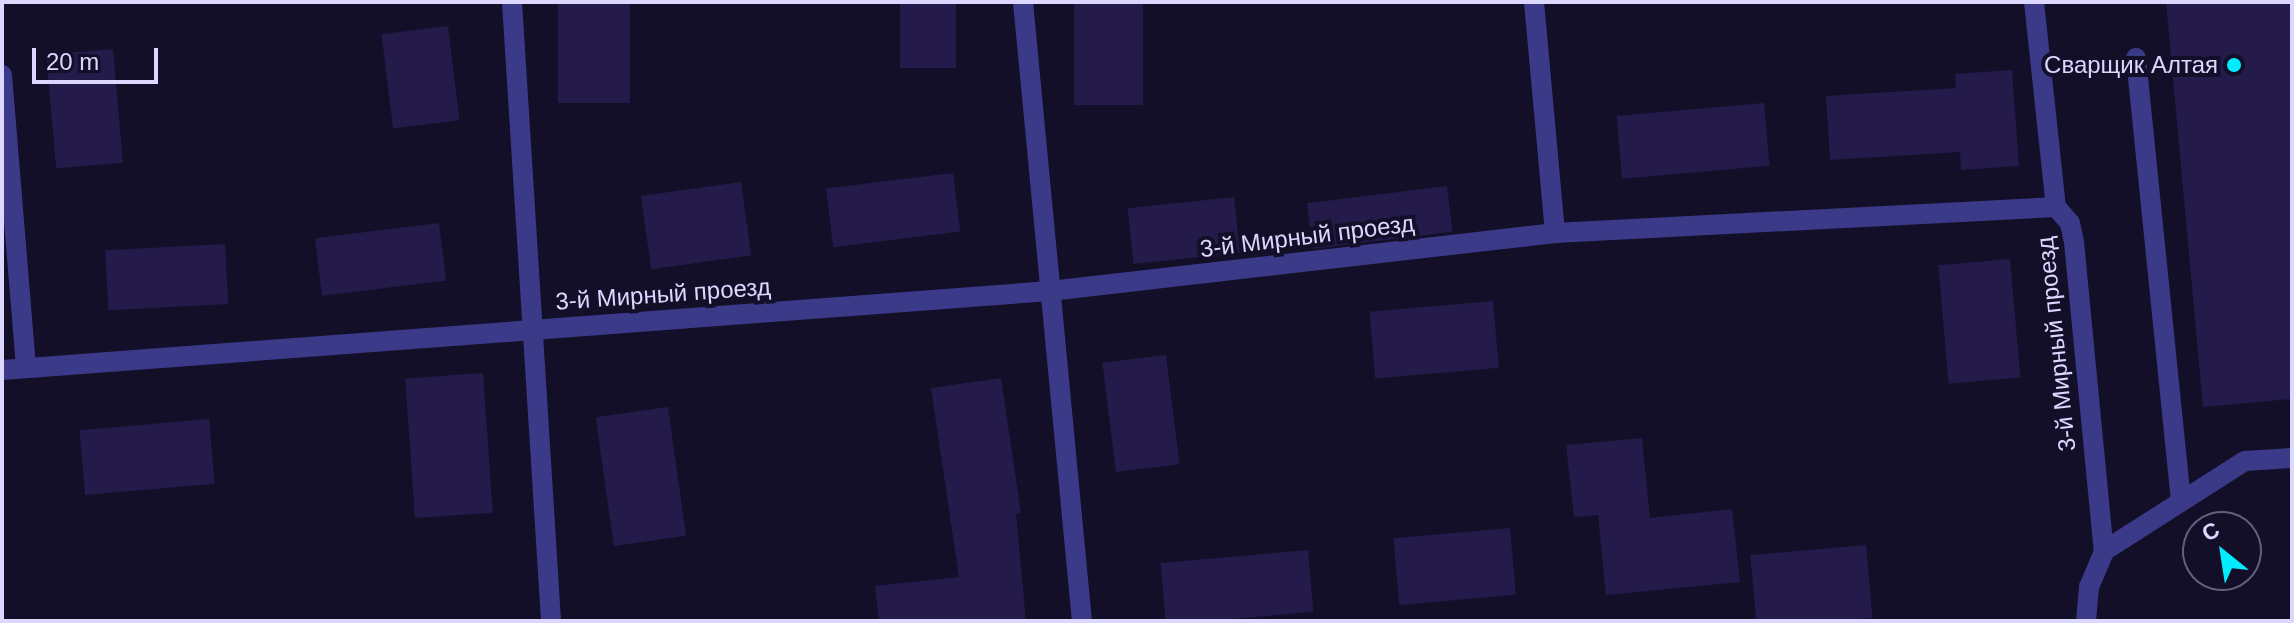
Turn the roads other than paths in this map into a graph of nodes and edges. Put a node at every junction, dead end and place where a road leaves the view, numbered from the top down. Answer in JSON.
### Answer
{"nodes":[{"id":1,"x":512,"y":2,"type":"edge"},
{"id":2,"x":1023,"y":2,"type":"edge"},
{"id":3,"x":1534,"y":2,"type":"edge"},
{"id":4,"x":2034,"y":2,"type":"edge"},
{"id":5,"x":2136,"y":58,"type":"dead end"},
{"id":6,"x":2,"y":75,"type":"edge"},
{"id":7,"x":2056,"y":207,"type":"junction"},
{"id":8,"x":1555,"y":233,"type":"junction"},
{"id":9,"x":1050,"y":291,"type":"junction"},
{"id":10,"x":532,"y":330,"type":"junction"},
{"id":11,"x":26,"y":368,"type":"junction"},
{"id":12,"x":2,"y":370,"type":"edge"},
{"id":13,"x":2292,"y":458,"type":"edge"},
{"id":14,"x":2181,"y":500,"type":"junction"},
{"id":15,"x":2104,"y":551,"type":"junction"},
{"id":16,"x":551,"y":621,"type":"edge"},
{"id":17,"x":1082,"y":621,"type":"edge"},
{"id":18,"x":2086,"y":621,"type":"edge"}],
"edges":[{"from":1,"to":10,"type":"street"},
{"from":2,"to":9,"type":"street"},
{"from":3,"to":8,"type":"street"},
{"from":4,"to":7,"type":"street"},
{"from":5,"to":14,"type":"street"},
{"from":6,"to":11,"type":"street"},
{"from":7,"to":8,"type":"street","name":"3-й Мирный проезд"},
{"from":7,"to":15,"type":"street","name":"3-й Мирный проезд"},
{"from":8,"to":9,"type":"street","name":"3-й Мирный проезд"},
{"from":9,"to":10,"type":"street","name":"3-й Мирный проезд"},
{"from":9,"to":17,"type":"street"},
{"from":10,"to":11,"type":"street","name":"3-й Мирный проезд"},
{"from":10,"to":16,"type":"street"},
{"from":11,"to":12,"type":"street","name":"3-й Мирный проезд"},
{"from":13,"to":14,"type":"street"},
{"from":14,"to":15,"type":"street"},
{"from":15,"to":18,"type":"street"}]}
